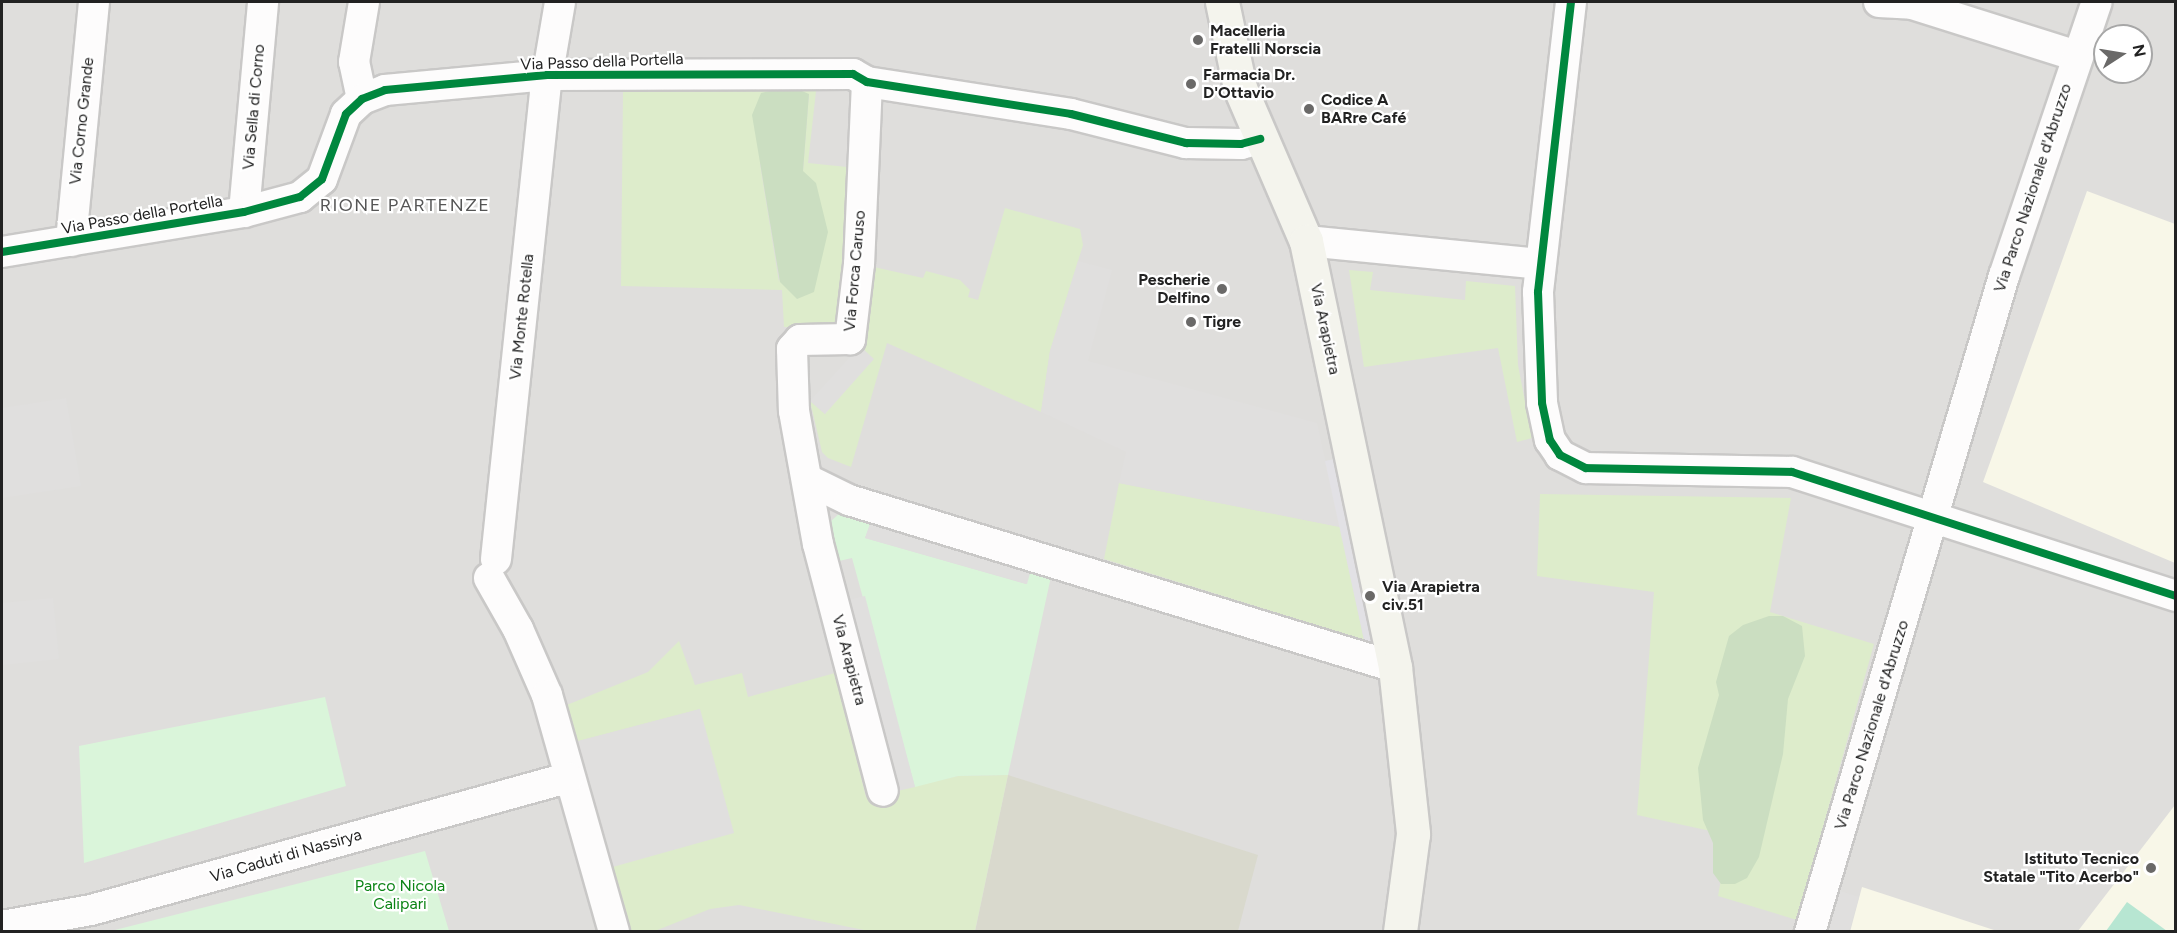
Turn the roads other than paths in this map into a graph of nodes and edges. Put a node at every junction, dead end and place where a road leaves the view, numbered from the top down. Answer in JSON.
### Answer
{"nodes":[{"id":1,"x":94,"y":2,"type":"edge"},
{"id":2,"x":263,"y":2,"type":"edge"},
{"id":3,"x":364,"y":2,"type":"edge"},
{"id":4,"x":560,"y":2,"type":"edge"},
{"id":5,"x":1222,"y":2,"type":"edge"},
{"id":6,"x":1879,"y":2,"type":"edge"},
{"id":7,"x":2097,"y":2,"type":"edge"},
{"id":8,"x":1570,"y":3,"type":"edge"},
{"id":9,"x":2077,"y":56,"type":"junction"},
{"id":10,"x":547,"y":75,"type":"junction"},
{"id":11,"x":867,"y":82,"type":"junction"},
{"id":12,"x":362,"y":99,"type":"junction"},
{"id":13,"x":1260,"y":138,"type":"junction"},
{"id":14,"x":244,"y":212,"type":"junction"},
{"id":15,"x":71,"y":241,"type":"junction"},
{"id":16,"x":1306,"y":242,"type":"junction"},
{"id":17,"x":2,"y":252,"type":"edge"},
{"id":18,"x":1540,"y":264,"type":"junction"},
{"id":19,"x":808,"y":480,"type":"junction"},
{"id":20,"x":842,"y":496,"type":"junction"},
{"id":21,"x":1934,"y":518,"type":"junction"},
{"id":22,"x":817,"y":528,"type":"junction"},
{"id":23,"x":2175,"y":596,"type":"edge"},
{"id":24,"x":1395,"y":667,"type":"junction"},
{"id":25,"x":568,"y":778,"type":"junction"},
{"id":26,"x":883,"y":791,"type":"dead end"},
{"id":27,"x":2,"y":926,"type":"edge"},
{"id":28,"x":614,"y":932,"type":"edge"},
{"id":29,"x":1400,"y":932,"type":"edge"},
{"id":30,"x":1810,"y":932,"type":"edge"}],
"edges":[{"from":1,"to":15,"type":"street","name":"Via Corno Grande"},
{"from":2,"to":14,"type":"street","name":"Via Sella di Corno"},
{"from":3,"to":12,"type":"street"},
{"from":4,"to":10,"type":"street","name":"Via Monte Rotella"},
{"from":5,"to":13,"type":"street","name":"Via Arapietra"},
{"from":6,"to":9,"type":"street"},
{"from":7,"to":9,"type":"street","name":"Via Parco Nazionale d'Abruzzo"},
{"from":8,"to":18,"type":"street"},
{"from":9,"to":21,"type":"street","name":"Via Parco Nazionale d'Abruzzo"},
{"from":10,"to":11,"type":"street","name":"Via Passo della Portella"},
{"from":10,"to":12,"type":"street","name":"Via Passo della Portella"},
{"from":10,"to":25,"type":"street","name":"Via Monte Rotella"},
{"from":11,"to":13,"type":"street","name":"Via Passo della Portella"},
{"from":11,"to":19,"type":"street","name":"Via Forca Caruso"},
{"from":12,"to":14,"type":"street","name":"Via Passo della Portella"},
{"from":13,"to":16,"type":"street","name":"Via Arapietra"},
{"from":14,"to":15,"type":"street","name":"Via Passo della Portella"},
{"from":15,"to":17,"type":"street","name":"Via Passo della Portella"},
{"from":16,"to":18,"type":"street"},
{"from":16,"to":24,"type":"street","name":"Via Arapietra"},
{"from":18,"to":21,"type":"street"},
{"from":19,"to":20,"type":"street"},
{"from":19,"to":22,"type":"street","name":"Via Arapietra"},
{"from":20,"to":22,"type":"street"},
{"from":20,"to":24,"type":"street"},
{"from":21,"to":23,"type":"street"},
{"from":21,"to":30,"type":"street","name":"Via Parco Nazionale d'Abruzzo"},
{"from":22,"to":26,"type":"street","name":"Via Arapietra"},
{"from":24,"to":29,"type":"street","name":"Via Arapietra"},
{"from":25,"to":27,"type":"street","name":"Via Caduti di Nassirya"},
{"from":25,"to":28,"type":"street"}]}
